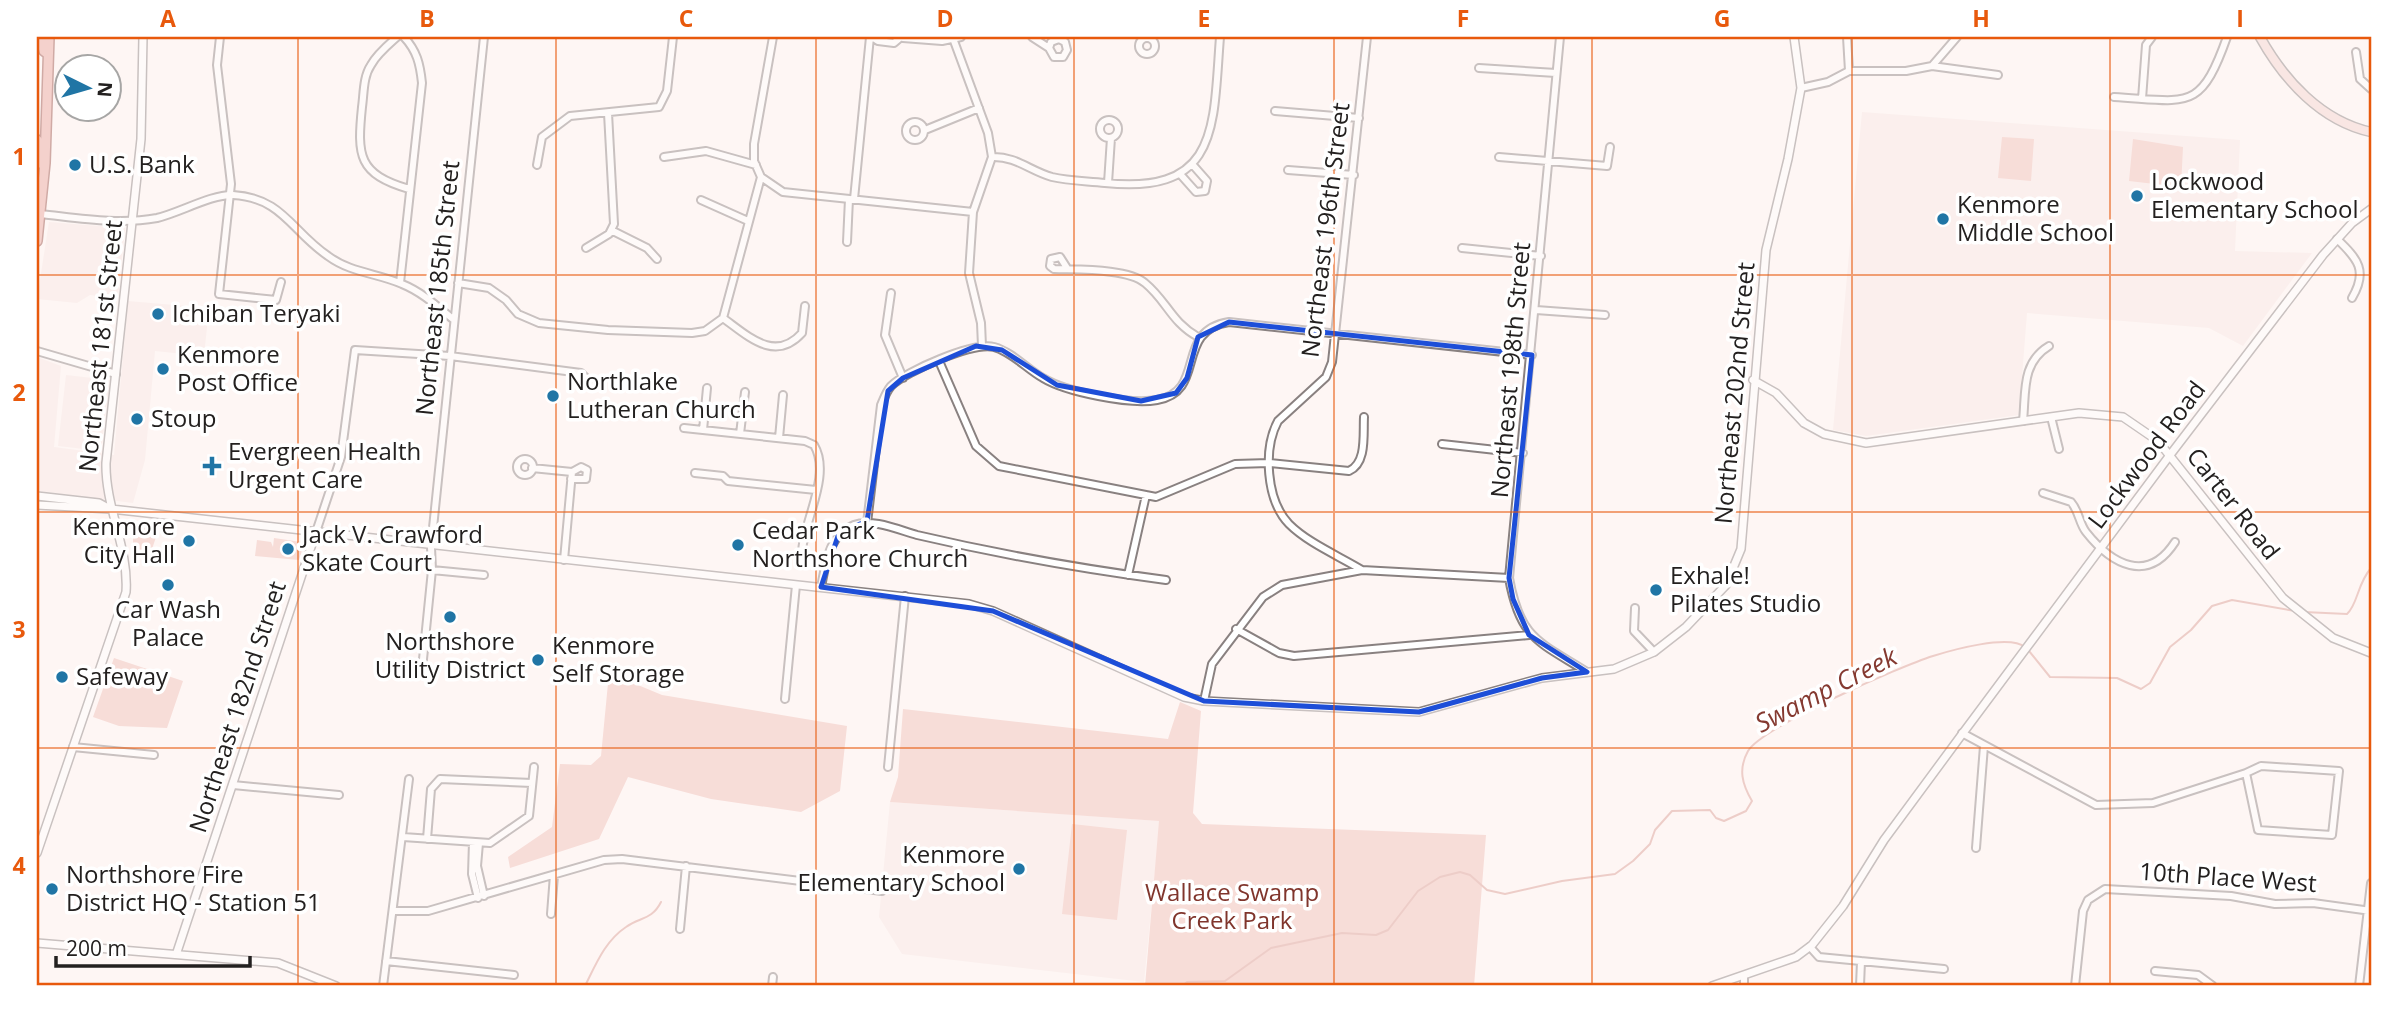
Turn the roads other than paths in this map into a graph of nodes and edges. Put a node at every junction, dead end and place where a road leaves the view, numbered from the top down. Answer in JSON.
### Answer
{"nodes":[{"id":1,"x":39,"y":37,"type":"edge"},
{"id":2,"x":49,"y":37,"type":"edge"},
{"id":3,"x":143,"y":37,"type":"edge"},
{"id":4,"x":220,"y":37,"type":"edge"},
{"id":5,"x":397,"y":37,"type":"edge"},
{"id":6,"x":404,"y":37,"type":"edge"},
{"id":7,"x":484,"y":37,"type":"edge"},
{"id":8,"x":673,"y":37,"type":"edge"},
{"id":9,"x":773,"y":37,"type":"edge"},
{"id":10,"x":871,"y":37,"type":"edge"},
{"id":11,"x":902,"y":37,"type":"edge"},
{"id":12,"x":1032,"y":37,"type":"edge"},
{"id":13,"x":1220,"y":37,"type":"edge"},
{"id":14,"x":1367,"y":37,"type":"edge"},
{"id":15,"x":1560,"y":37,"type":"edge"},
{"id":16,"x":1794,"y":37,"type":"edge"},
{"id":17,"x":1847,"y":37,"type":"edge"},
{"id":18,"x":1957,"y":37,"type":"edge"},
{"id":19,"x":2152,"y":37,"type":"edge"},
{"id":20,"x":2227,"y":37,"type":"edge"},
{"id":21,"x":2260,"y":37,"type":"edge"},
{"id":22,"x":958,"y":39,"type":"edge"},
{"id":23,"x":1049,"y":48,"type":"dead end"},
{"id":24,"x":37,"y":52,"type":"edge"},
{"id":25,"x":2356,"y":52,"type":"dead end"},
{"id":26,"x":48,"y":54,"type":"junction"},
{"id":27,"x":1932,"y":66,"type":"junction"},
{"id":28,"x":1479,"y":68,"type":"dead end"},
{"id":29,"x":1849,"y":71,"type":"junction"},
{"id":30,"x":1556,"y":73,"type":"junction"},
{"id":31,"x":1998,"y":75,"type":"dead end"},
{"id":32,"x":1801,"y":88,"type":"junction"},
{"id":33,"x":2371,"y":89,"type":"edge"},
{"id":34,"x":2114,"y":97,"type":"dead end"},
{"id":35,"x":2142,"y":99,"type":"junction"},
{"id":36,"x":979,"y":108,"type":"junction"},
{"id":37,"x":1275,"y":111,"type":"dead end"},
{"id":38,"x":608,"y":113,"type":"junction"},
{"id":39,"x":1359,"y":118,"type":"junction"},
{"id":40,"x":925,"y":130,"type":"dead end"},
{"id":41,"x":2371,"y":132,"type":"edge"},
{"id":42,"x":1111,"y":138,"type":"dead end"},
{"id":43,"x":37,"y":140,"type":"edge"},
{"id":44,"x":1610,"y":147,"type":"dead end"},
{"id":45,"x":664,"y":157,"type":"dead end"},
{"id":46,"x":992,"y":157,"type":"junction"},
{"id":47,"x":1499,"y":157,"type":"dead end"},
{"id":48,"x":1549,"y":162,"type":"junction"},
{"id":49,"x":1192,"y":164,"type":"junction"},
{"id":50,"x":537,"y":165,"type":"dead end"},
{"id":51,"x":756,"y":165,"type":"junction"},
{"id":52,"x":1288,"y":170,"type":"dead end"},
{"id":53,"x":1180,"y":174,"type":"junction"},
{"id":54,"x":1354,"y":175,"type":"junction"},
{"id":55,"x":761,"y":177,"type":"junction"},
{"id":56,"x":1108,"y":183,"type":"junction"},
{"id":57,"x":409,"y":189,"type":"junction"},
{"id":58,"x":229,"y":195,"type":"junction"},
{"id":59,"x":852,"y":199,"type":"junction"},
{"id":60,"x":701,"y":200,"type":"dead end"},
{"id":61,"x":37,"y":202,"type":"edge"},
{"id":62,"x":2371,"y":209,"type":"edge"},
{"id":63,"x":973,"y":212,"type":"junction"},
{"id":64,"x":41,"y":214,"type":"junction"},
{"id":65,"x":133,"y":221,"type":"junction"},
{"id":66,"x":748,"y":221,"type":"junction"},
{"id":67,"x":613,"y":231,"type":"junction"},
{"id":68,"x":2337,"y":239,"type":"junction"},
{"id":69,"x":37,"y":241,"type":"edge"},
{"id":70,"x":847,"y":242,"type":"dead end"},
{"id":71,"x":586,"y":247,"type":"dead end"},
{"id":72,"x":1462,"y":248,"type":"dead end"},
{"id":73,"x":1541,"y":256,"type":"junction"},
{"id":74,"x":657,"y":259,"type":"dead end"},
{"id":75,"x":1067,"y":268,"type":"dead end"},
{"id":76,"x":281,"y":282,"type":"dead end"},
{"id":77,"x":400,"y":283,"type":"junction"},
{"id":78,"x":458,"y":283,"type":"junction"},
{"id":79,"x":891,"y":293,"type":"dead end"},
{"id":80,"x":2352,"y":298,"type":"dead end"},
{"id":81,"x":805,"y":306,"type":"dead end"},
{"id":82,"x":1536,"y":310,"type":"junction"},
{"id":83,"x":1605,"y":315,"type":"dead end"},
{"id":84,"x":723,"y":318,"type":"junction"},
{"id":85,"x":454,"y":320,"type":"junction"},
{"id":86,"x":1337,"y":333,"type":"junction"},
{"id":87,"x":1198,"y":337,"type":"junction"},
{"id":88,"x":982,"y":346,"type":"junction"},
{"id":89,"x":2049,"y":346,"type":"dead end"},
{"id":90,"x":37,"y":351,"type":"edge"},
{"id":91,"x":1532,"y":355,"type":"junction"},
{"id":92,"x":450,"y":356,"type":"junction"},
{"id":93,"x":939,"y":361,"type":"junction"},
{"id":94,"x":116,"y":374,"type":"junction"},
{"id":95,"x":903,"y":378,"type":"junction"},
{"id":96,"x":588,"y":380,"type":"dead end"},
{"id":97,"x":1753,"y":380,"type":"junction"},
{"id":98,"x":707,"y":388,"type":"dead end"},
{"id":99,"x":746,"y":392,"type":"dead end"},
{"id":100,"x":783,"y":395,"type":"dead end"},
{"id":101,"x":1364,"y":417,"type":"dead end"},
{"id":102,"x":2051,"y":417,"type":"junction"},
{"id":103,"x":2023,"y":421,"type":"junction"},
{"id":104,"x":684,"y":428,"type":"dead end"},
{"id":105,"x":703,"y":430,"type":"junction"},
{"id":106,"x":740,"y":434,"type":"junction"},
{"id":107,"x":779,"y":438,"type":"junction"},
{"id":108,"x":1442,"y":444,"type":"dead end"},
{"id":109,"x":2059,"y":449,"type":"dead end"},
{"id":110,"x":1522,"y":453,"type":"junction"},
{"id":111,"x":2170,"y":455,"type":"junction"},
{"id":112,"x":1269,"y":463,"type":"junction"},
{"id":113,"x":532,"y":468,"type":"dead end"},
{"id":114,"x":695,"y":473,"type":"dead end"},
{"id":115,"x":816,"y":490,"type":"junction"},
{"id":116,"x":2043,"y":493,"type":"dead end"},
{"id":117,"x":1146,"y":495,"type":"junction"},
{"id":118,"x":37,"y":496,"type":"edge"},
{"id":119,"x":37,"y":505,"type":"edge"},
{"id":120,"x":111,"y":509,"type":"junction"},
{"id":121,"x":867,"y":523,"type":"junction"},
{"id":122,"x":316,"y":532,"type":"junction"},
{"id":123,"x":2175,"y":542,"type":"dead end"},
{"id":124,"x":431,"y":547,"type":"junction"},
{"id":125,"x":2101,"y":547,"type":"junction"},
{"id":126,"x":564,"y":559,"type":"junction"},
{"id":127,"x":825,"y":564,"type":"junction"},
{"id":128,"x":432,"y":570,"type":"junction"},
{"id":129,"x":1362,"y":570,"type":"junction"},
{"id":130,"x":484,"y":575,"type":"dead end"},
{"id":131,"x":1128,"y":575,"type":"junction"},
{"id":132,"x":1509,"y":578,"type":"junction"},
{"id":133,"x":1166,"y":580,"type":"dead end"},
{"id":134,"x":796,"y":585,"type":"junction"},
{"id":135,"x":821,"y":587,"type":"junction"},
{"id":136,"x":905,"y":596,"type":"junction"},
{"id":137,"x":1635,"y":608,"type":"dead end"},
{"id":138,"x":1236,"y":629,"type":"junction"},
{"id":139,"x":1529,"y":635,"type":"junction"},
{"id":140,"x":1654,"y":652,"type":"junction"},
{"id":141,"x":2371,"y":653,"type":"edge"},
{"id":142,"x":422,"y":669,"type":"dead end"},
{"id":143,"x":1587,"y":672,"type":"junction"},
{"id":144,"x":785,"y":699,"type":"dead end"},
{"id":145,"x":1204,"y":701,"type":"junction"},
{"id":146,"x":1962,"y":733,"type":"junction"},
{"id":147,"x":1984,"y":746,"type":"junction"},
{"id":148,"x":73,"y":747,"type":"junction"},
{"id":149,"x":155,"y":755,"type":"dead end"},
{"id":150,"x":534,"y":767,"type":"dead end"},
{"id":151,"x":888,"y":767,"type":"dead end"},
{"id":152,"x":2246,"y":773,"type":"junction"},
{"id":153,"x":409,"y":779,"type":"dead end"},
{"id":154,"x":533,"y":783,"type":"junction"},
{"id":155,"x":233,"y":785,"type":"junction"},
{"id":156,"x":339,"y":796,"type":"dead end"},
{"id":157,"x":403,"y":837,"type":"junction"},
{"id":158,"x":427,"y":839,"type":"junction"},
{"id":159,"x":476,"y":843,"type":"junction"},
{"id":160,"x":1976,"y":848,"type":"dead end"},
{"id":161,"x":37,"y":853,"type":"edge"},
{"id":162,"x":686,"y":866,"type":"junction"},
{"id":163,"x":554,"y":875,"type":"junction"},
{"id":164,"x":2371,"y":883,"type":"edge"},
{"id":165,"x":882,"y":891,"type":"dead end"},
{"id":166,"x":481,"y":897,"type":"junction"},
{"id":167,"x":394,"y":911,"type":"junction"},
{"id":168,"x":2370,"y":911,"type":"edge"},
{"id":169,"x":551,"y":914,"type":"dead end"},
{"id":170,"x":680,"y":929,"type":"dead end"},
{"id":171,"x":37,"y":943,"type":"edge"},
{"id":172,"x":1810,"y":947,"type":"junction"},
{"id":173,"x":177,"y":952,"type":"junction"},
{"id":174,"x":386,"y":961,"type":"junction"},
{"id":175,"x":1861,"y":961,"type":"junction"},
{"id":176,"x":1944,"y":969,"type":"dead end"},
{"id":177,"x":2155,"y":971,"type":"dead end"},
{"id":178,"x":513,"y":975,"type":"dead end"},
{"id":179,"x":1744,"y":977,"type":"junction"},
{"id":180,"x":773,"y":978,"type":"dead end"},
{"id":181,"x":336,"y":986,"type":"edge"},
{"id":182,"x":383,"y":986,"type":"edge"},
{"id":183,"x":772,"y":986,"type":"edge"},
{"id":184,"x":1712,"y":986,"type":"edge"},
{"id":185,"x":1744,"y":986,"type":"edge"},
{"id":186,"x":1860,"y":986,"type":"edge"},
{"id":187,"x":2074,"y":986,"type":"edge"},
{"id":188,"x":2213,"y":986,"type":"edge"},
{"id":189,"x":2359,"y":986,"type":"edge"}],
"edges":[{"from":1,"to":24,"type":"main road"},
{"from":1,"to":26,"type":"main road"},
{"from":2,"to":26,"type":"main road"},
{"from":3,"to":65,"type":"street","name":"Northeast 181st Street"},
{"from":4,"to":58,"type":"street"},
{"from":5,"to":57,"type":"street"},
{"from":6,"to":57,"type":"street"},
{"from":7,"to":78,"type":"street","name":"Northeast 185th Street"},
{"from":8,"to":38,"type":"street"},
{"from":9,"to":51,"type":"street"},
{"from":10,"to":11,"type":"street"},
{"from":10,"to":59,"type":"street"},
{"from":11,"to":22,"type":"street"},
{"from":12,"to":23,"type":"street"},
{"from":13,"to":49,"type":"street"},
{"from":14,"to":39,"type":"street","name":"Northeast 196th Street"},
{"from":15,"to":30,"type":"street","name":"Northeast 198th Street"},
{"from":16,"to":32,"type":"street","name":"Northeast 202nd Street"},
{"from":17,"to":29,"type":"street"},
{"from":18,"to":27,"type":"street"},
{"from":19,"to":35,"type":"street"},
{"from":20,"to":35,"type":"street"},
{"from":21,"to":41,"type":"main road"},
{"from":22,"to":36,"type":"street"},
{"from":25,"to":33,"type":"street"},
{"from":26,"to":64,"type":"main road"},
{"from":27,"to":29,"type":"street"},
{"from":27,"to":31,"type":"street"},
{"from":28,"to":30,"type":"street"},
{"from":29,"to":32,"type":"street"},
{"from":30,"to":48,"type":"street","name":"Northeast 198th Street"},
{"from":32,"to":97,"type":"street","name":"Northeast 202nd Street"},
{"from":34,"to":35,"type":"street"},
{"from":36,"to":40,"type":"street"},
{"from":36,"to":46,"type":"street"},
{"from":37,"to":39,"type":"street"},
{"from":38,"to":50,"type":"street"},
{"from":38,"to":67,"type":"street"},
{"from":39,"to":54,"type":"street","name":"Northeast 196th Street"},
{"from":42,"to":56,"type":"street"},
{"from":43,"to":61,"type":"main road"},
{"from":44,"to":48,"type":"street"},
{"from":45,"to":51,"type":"street"},
{"from":46,"to":56,"type":"street"},
{"from":46,"to":63,"type":"street"},
{"from":47,"to":48,"type":"street"},
{"from":48,"to":73,"type":"street","name":"Northeast 198th Street"},
{"from":49,"to":53,"type":"street"},
{"from":49,"to":53,"type":"street"},
{"from":51,"to":55,"type":"street"},
{"from":52,"to":54,"type":"street"},
{"from":53,"to":56,"type":"street"},
{"from":54,"to":86,"type":"street","name":"Northeast 196th Street"},
{"from":55,"to":59,"type":"street"},
{"from":55,"to":66,"type":"street"},
{"from":57,"to":77,"type":"street"},
{"from":58,"to":65,"type":"street"},
{"from":58,"to":76,"type":"street"},
{"from":58,"to":77,"type":"street"},
{"from":59,"to":63,"type":"street"},
{"from":59,"to":70,"type":"street"},
{"from":60,"to":66,"type":"street"},
{"from":61,"to":64,"type":"main road"},
{"from":62,"to":68,"type":"street","name":"Lockwood Road"},
{"from":63,"to":88,"type":"street"},
{"from":64,"to":65,"type":"street"},
{"from":64,"to":69,"type":"main road"},
{"from":65,"to":94,"type":"street","name":"Northeast 181st Street"},
{"from":66,"to":84,"type":"street"},
{"from":67,"to":71,"type":"street"},
{"from":67,"to":74,"type":"street"},
{"from":68,"to":80,"type":"street"},
{"from":68,"to":111,"type":"street","name":"Lockwood Road"},
{"from":72,"to":73,"type":"street"},
{"from":73,"to":82,"type":"street","name":"Northeast 198th Street"},
{"from":75,"to":87,"type":"street"},
{"from":77,"to":85,"type":"street"},
{"from":78,"to":84,"type":"street"},
{"from":78,"to":85,"type":"street","name":"Northeast 185th Street"},
{"from":79,"to":95,"type":"street"},
{"from":81,"to":84,"type":"street"},
{"from":82,"to":83,"type":"street"},
{"from":82,"to":91,"type":"street","name":"Northeast 198th Street"},
{"from":85,"to":92,"type":"street","name":"Northeast 185th Street"},
{"from":86,"to":87,"type":"street"},
{"from":86,"to":91,"type":"street"},
{"from":86,"to":112,"type":"street","name":"Northeast 196th Street"},
{"from":87,"to":88,"type":"street"},
{"from":88,"to":93,"type":"street"},
{"from":89,"to":103,"type":"street"},
{"from":90,"to":94,"type":"street"},
{"from":91,"to":110,"type":"street","name":"Northeast 198th Street"},
{"from":92,"to":96,"type":"street"},
{"from":92,"to":122,"type":"street","name":"Northeast 182nd Street"},
{"from":92,"to":124,"type":"street","name":"Northeast 185th Street"},
{"from":93,"to":95,"type":"street"},
{"from":93,"to":117,"type":"street"},
{"from":94,"to":120,"type":"street","name":"Northeast 181st Street"},
{"from":95,"to":121,"type":"street"},
{"from":97,"to":103,"type":"street","name":"Carter Road"},
{"from":97,"to":140,"type":"street","name":"Northeast 202nd Street"},
{"from":98,"to":105,"type":"street"},
{"from":99,"to":106,"type":"street"},
{"from":100,"to":107,"type":"street"},
{"from":101,"to":112,"type":"street"},
{"from":102,"to":103,"type":"street","name":"Carter Road"},
{"from":102,"to":109,"type":"street"},
{"from":102,"to":111,"type":"street","name":"Carter Road"},
{"from":104,"to":105,"type":"street"},
{"from":105,"to":106,"type":"street"},
{"from":106,"to":107,"type":"street"},
{"from":107,"to":115,"type":"street"},
{"from":108,"to":110,"type":"street"},
{"from":110,"to":132,"type":"street","name":"Northeast 198th Street"},
{"from":111,"to":125,"type":"street","name":"Lockwood Road"},
{"from":111,"to":141,"type":"street","name":"Carter Road"},
{"from":112,"to":117,"type":"street"},
{"from":112,"to":129,"type":"street","name":"Northeast 196th Street"},
{"from":113,"to":126,"type":"street"},
{"from":114,"to":115,"type":"street"},
{"from":115,"to":127,"type":"street"},
{"from":116,"to":125,"type":"street"},
{"from":117,"to":131,"type":"street"},
{"from":118,"to":120,"type":"street"},
{"from":119,"to":120,"type":"street"},
{"from":120,"to":122,"type":"street","name":"Northeast 202nd Street"},
{"from":120,"to":148,"type":"street","name":"Northeast 181st Street"},
{"from":121,"to":127,"type":"street"},
{"from":121,"to":131,"type":"street"},
{"from":122,"to":124,"type":"street","name":"Northeast 202nd Street"},
{"from":122,"to":155,"type":"street","name":"Northeast 182nd Street"},
{"from":123,"to":125,"type":"street"},
{"from":124,"to":126,"type":"street","name":"Northeast 202nd Street"},
{"from":124,"to":128,"type":"street","name":"Northeast 185th Street"},
{"from":125,"to":146,"type":"street","name":"Lockwood Road"},
{"from":126,"to":134,"type":"street","name":"Northeast 202nd Street"},
{"from":127,"to":135,"type":"street"},
{"from":128,"to":130,"type":"street"},
{"from":128,"to":142,"type":"street","name":"Northeast 185th Street"},
{"from":129,"to":132,"type":"street"},
{"from":129,"to":138,"type":"street"},
{"from":131,"to":133,"type":"street"},
{"from":132,"to":139,"type":"street","name":"Northeast 198th Street"},
{"from":134,"to":135,"type":"street","name":"Northeast 202nd Street"},
{"from":134,"to":144,"type":"street"},
{"from":135,"to":136,"type":"street","name":"Northeast 202nd Street"},
{"from":136,"to":145,"type":"street","name":"Northeast 202nd Street"},
{"from":136,"to":151,"type":"street"},
{"from":137,"to":140,"type":"street"},
{"from":138,"to":139,"type":"street"},
{"from":138,"to":145,"type":"street"},
{"from":139,"to":143,"type":"street"},
{"from":140,"to":143,"type":"street","name":"Northeast 202nd Street"},
{"from":143,"to":145,"type":"street","name":"Northeast 202nd Street"},
{"from":146,"to":147,"type":"street"},
{"from":146,"to":172,"type":"street","name":"Lockwood Road"},
{"from":147,"to":152,"type":"street"},
{"from":147,"to":160,"type":"street"},
{"from":148,"to":149,"type":"street"},
{"from":148,"to":161,"type":"street","name":"Northeast 181st Street"},
{"from":150,"to":154,"type":"street"},
{"from":152,"to":152,"type":"street"},
{"from":153,"to":157,"type":"street"},
{"from":154,"to":158,"type":"street"},
{"from":154,"to":159,"type":"street"},
{"from":155,"to":156,"type":"street"},
{"from":155,"to":173,"type":"street","name":"Northeast 182nd Street"},
{"from":157,"to":158,"type":"street"},
{"from":157,"to":167,"type":"street"},
{"from":158,"to":159,"type":"street"},
{"from":159,"to":166,"type":"street"},
{"from":162,"to":163,"type":"street"},
{"from":162,"to":165,"type":"street"},
{"from":162,"to":170,"type":"street"},
{"from":163,"to":166,"type":"street"},
{"from":163,"to":169,"type":"street"},
{"from":164,"to":168,"type":"street"},
{"from":166,"to":167,"type":"street"},
{"from":167,"to":174,"type":"street"},
{"from":168,"to":187,"type":"street","name":"10th Place West"},
{"from":168,"to":189,"type":"street"},
{"from":171,"to":173,"type":"street"},
{"from":172,"to":175,"type":"street"},
{"from":172,"to":179,"type":"street"},
{"from":173,"to":181,"type":"street"},
{"from":174,"to":178,"type":"street"},
{"from":174,"to":182,"type":"street"},
{"from":175,"to":176,"type":"street"},
{"from":175,"to":186,"type":"street"},
{"from":177,"to":188,"type":"street"},
{"from":179,"to":184,"type":"street"},
{"from":179,"to":185,"type":"street"},
{"from":180,"to":183,"type":"street"}]}
